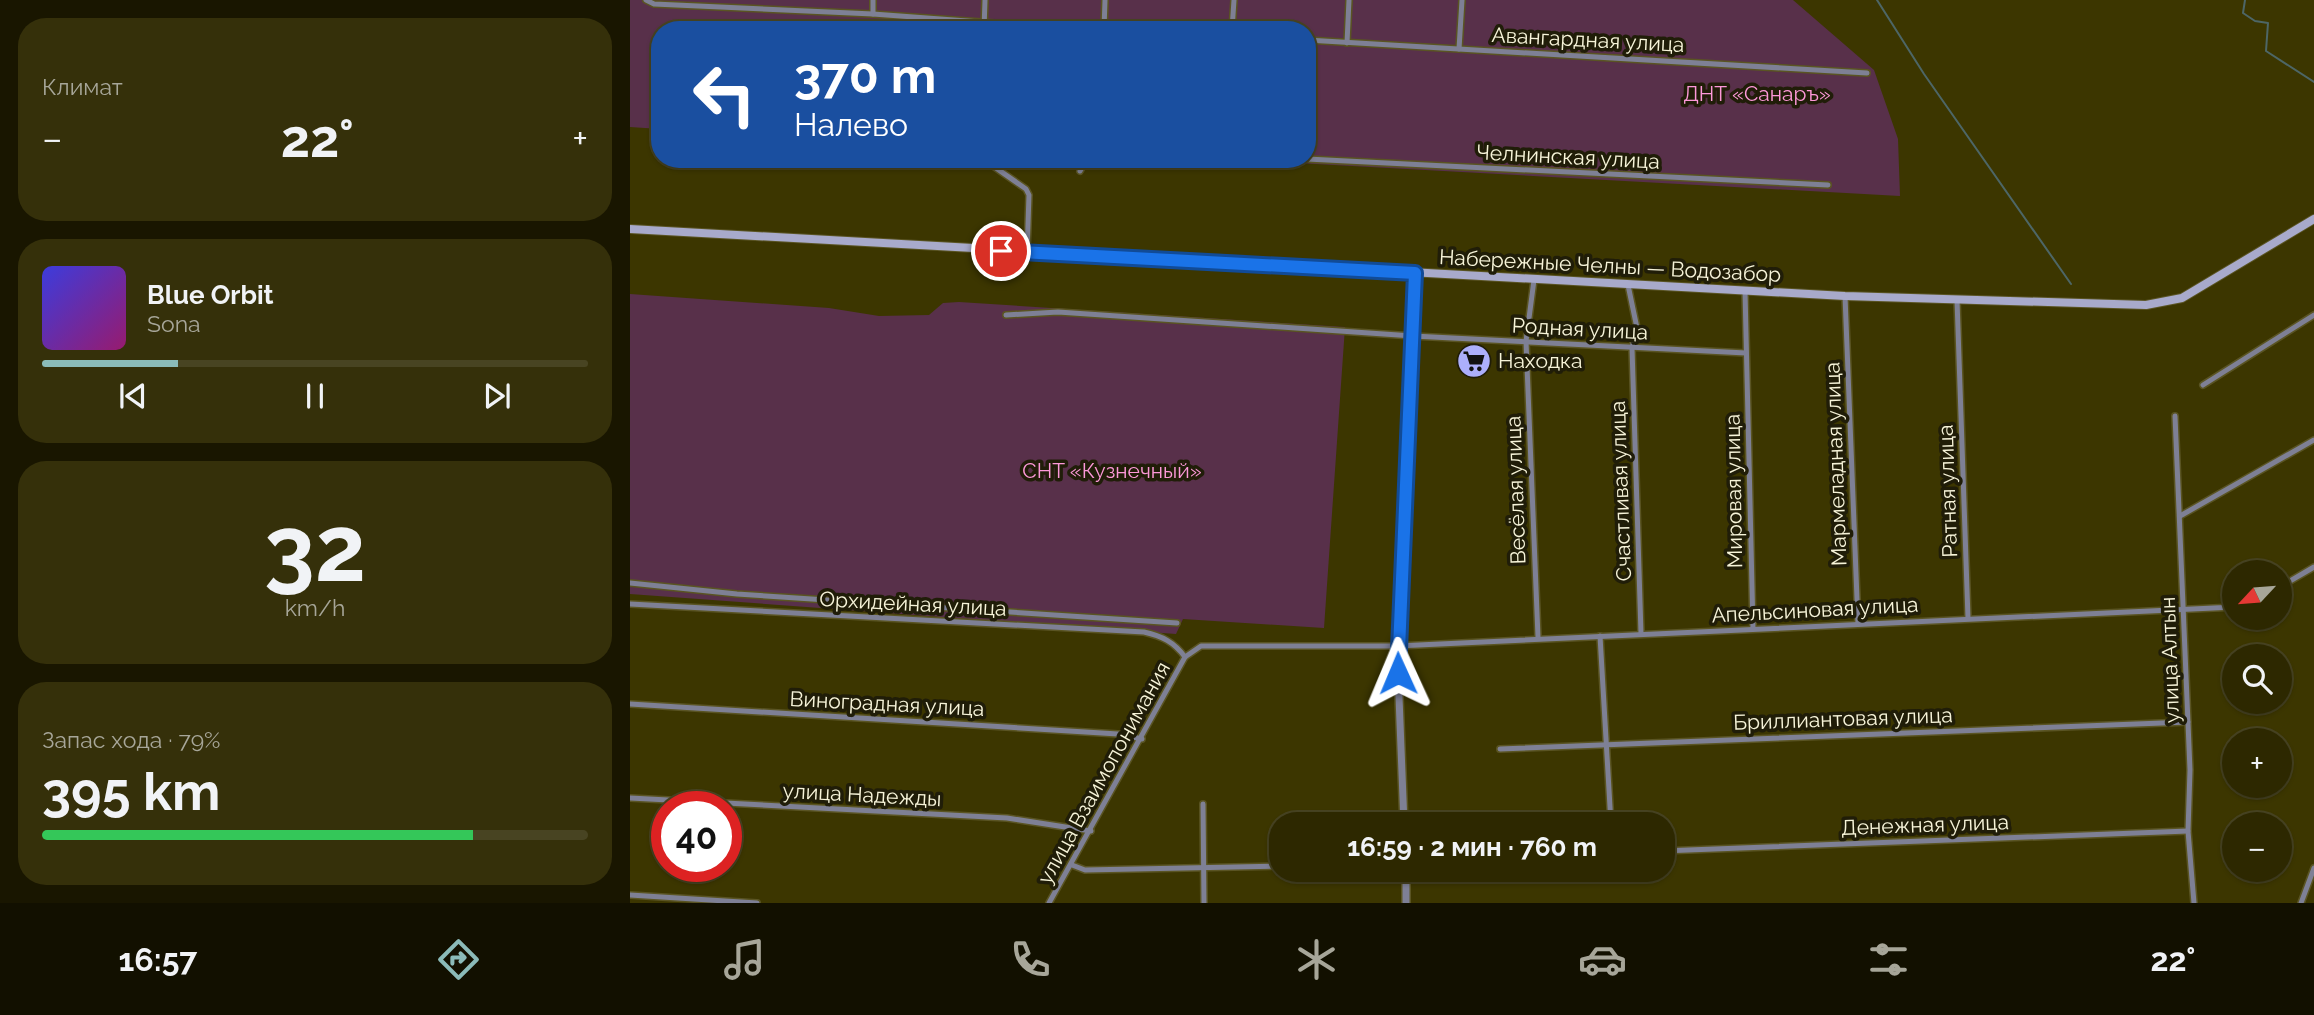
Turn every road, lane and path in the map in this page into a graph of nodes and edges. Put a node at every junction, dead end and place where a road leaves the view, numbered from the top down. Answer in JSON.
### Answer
{"nodes":[{"id":1,"x":646,"y":0,"type":"edge"},
{"id":2,"x":757,"y":0,"type":"edge"},
{"id":3,"x":873,"y":0,"type":"edge"},
{"id":4,"x":985,"y":0,"type":"edge"},
{"id":5,"x":1105,"y":0,"type":"edge"},
{"id":6,"x":1234,"y":0,"type":"edge"},
{"id":7,"x":1349,"y":0,"type":"edge"},
{"id":8,"x":1462,"y":0,"type":"edge"},
{"id":9,"x":757,"y":8,"type":"junction"},
{"id":10,"x":873,"y":14,"type":"junction"},
{"id":11,"x":933,"y":21,"type":"edge"},
{"id":12,"x":984,"y":21,"type":"edge"},
{"id":13,"x":1104,"y":21,"type":"edge"},
{"id":14,"x":1233,"y":21,"type":"edge"},
{"id":15,"x":1316,"y":41,"type":"edge"},
{"id":16,"x":1347,"y":43,"type":"junction"},
{"id":17,"x":1459,"y":49,"type":"junction"},
{"id":18,"x":1867,"y":73,"type":"dead end"},
{"id":19,"x":1316,"y":159,"type":"edge"},
{"id":20,"x":995,"y":168,"type":"edge"},
{"id":21,"x":1082,"y":168,"type":"edge"},
{"id":22,"x":1080,"y":171,"type":"dead end"},
{"id":23,"x":1828,"y":185,"type":"dead end"},
{"id":24,"x":2314,"y":219,"type":"edge"},
{"id":25,"x":630,"y":229,"type":"edge"},
{"id":26,"x":1027,"y":253,"type":"junction"},
{"id":27,"x":1415,"y":273,"type":"junction"},
{"id":28,"x":1534,"y":279,"type":"junction"},
{"id":29,"x":1628,"y":285,"type":"junction"},
{"id":30,"x":1745,"y":291,"type":"junction"},
{"id":31,"x":1845,"y":296,"type":"junction"},
{"id":32,"x":1957,"y":300,"type":"junction"},
{"id":33,"x":1006,"y":315,"type":"dead end"},
{"id":34,"x":2314,"y":315,"type":"edge"},
{"id":35,"x":1413,"y":336,"type":"junction"},
{"id":36,"x":1526,"y":341,"type":"junction"},
{"id":37,"x":1632,"y":348,"type":"junction"},
{"id":38,"x":1746,"y":353,"type":"junction"},
{"id":39,"x":2203,"y":385,"type":"dead end"},
{"id":40,"x":2175,"y":416,"type":"dead end"},
{"id":41,"x":2314,"y":440,"type":"edge"},
{"id":42,"x":2180,"y":516,"type":"junction"},
{"id":43,"x":2314,"y":567,"type":"edge"},
{"id":44,"x":2292,"y":580,"type":"edge"},
{"id":45,"x":630,"y":583,"type":"edge"},
{"id":46,"x":630,"y":604,"type":"edge"},
{"id":47,"x":2222,"y":608,"type":"edge"},
{"id":48,"x":2183,"y":609,"type":"junction"},
{"id":49,"x":1968,"y":618,"type":"junction"},
{"id":50,"x":1177,"y":623,"type":"dead end"},
{"id":51,"x":1858,"y":624,"type":"junction"},
{"id":52,"x":1753,"y":629,"type":"junction"},
{"id":53,"x":1641,"y":633,"type":"junction"},
{"id":54,"x":1600,"y":636,"type":"junction"},
{"id":55,"x":1538,"y":637,"type":"junction"},
{"id":56,"x":1396,"y":646,"type":"junction"},
{"id":57,"x":1185,"y":657,"type":"junction"},
{"id":58,"x":630,"y":704,"type":"edge"},
{"id":59,"x":2188,"y":722,"type":"junction"},
{"id":60,"x":1142,"y":739,"type":"junction"},
{"id":61,"x":1606,"y":743,"type":"junction"},
{"id":62,"x":1500,"y":749,"type":"dead end"},
{"id":63,"x":630,"y":798,"type":"edge"},
{"id":64,"x":1203,"y":804,"type":"dead end"},
{"id":65,"x":1403,"y":812,"type":"edge"},
{"id":66,"x":1610,"y":812,"type":"edge"},
{"id":67,"x":1091,"y":831,"type":"junction"},
{"id":68,"x":2188,"y":831,"type":"junction"},
{"id":69,"x":1675,"y":850,"type":"edge"},
{"id":70,"x":1072,"y":865,"type":"junction"},
{"id":71,"x":1269,"y":866,"type":"edge"},
{"id":72,"x":1202,"y":868,"type":"junction"},
{"id":73,"x":2314,"y":868,"type":"edge"},
{"id":74,"x":1406,"y":882,"type":"edge"},
{"id":75,"x":630,"y":895,"type":"edge"},
{"id":76,"x":757,"y":903,"type":"edge"},
{"id":77,"x":1049,"y":903,"type":"edge"},
{"id":78,"x":1204,"y":903,"type":"edge"},
{"id":79,"x":1406,"y":903,"type":"edge"},
{"id":80,"x":2194,"y":903,"type":"edge"},
{"id":81,"x":2301,"y":903,"type":"edge"}],
"edges":[{"from":1,"to":9,"type":"street"},
{"from":2,"to":9,"type":"street"},
{"from":3,"to":10,"type":"street"},
{"from":4,"to":12,"type":"street"},
{"from":5,"to":13,"type":"street"},
{"from":6,"to":14,"type":"street"},
{"from":7,"to":16,"type":"street"},
{"from":8,"to":17,"type":"street"},
{"from":9,"to":10,"type":"street"},
{"from":10,"to":11,"type":"street"},
{"from":15,"to":16,"type":"street","name":"Авангардная улица"},
{"from":16,"to":17,"type":"street","name":"Авангардная улица"},
{"from":17,"to":18,"type":"street","name":"Авангардная улица"},
{"from":19,"to":23,"type":"street","name":"Челнинская улица"},
{"from":20,"to":26,"type":"street"},
{"from":21,"to":22,"type":"street"},
{"from":24,"to":32,"type":"main road","name":"Набережные Челны — Водозабор"},
{"from":25,"to":26,"type":"main road","name":"Набережные Челны — Водозабор"},
{"from":26,"to":27,"type":"main road","name":"Набережные Челны — Водозабор"},
{"from":27,"to":28,"type":"main road","name":"Набережные Челны — Водозабор"},
{"from":27,"to":35,"type":"street"},
{"from":28,"to":29,"type":"main road","name":"Набережные Челны — Водозабор"},
{"from":28,"to":36,"type":"street","name":"Весёлая улица"},
{"from":29,"to":30,"type":"main road","name":"Набережные Челны — Водозабор"},
{"from":29,"to":37,"type":"street","name":"Счастливая улица"},
{"from":30,"to":31,"type":"main road","name":"Набережные Челны — Водозабор"},
{"from":30,"to":38,"type":"street","name":"Мировая улица"},
{"from":31,"to":32,"type":"main road","name":"Набережные Челны — Водозабор"},
{"from":31,"to":51,"type":"street","name":"Мармеладная улица"},
{"from":32,"to":49,"type":"street","name":"Ратная улица"},
{"from":33,"to":35,"type":"street","name":"Родная улица"},
{"from":34,"to":39,"type":"street"},
{"from":35,"to":36,"type":"street","name":"Родная улица"},
{"from":35,"to":56,"type":"street"},
{"from":36,"to":37,"type":"street","name":"Родная улица"},
{"from":36,"to":55,"type":"street","name":"Весёлая улица"},
{"from":37,"to":38,"type":"street","name":"Родная улица"},
{"from":37,"to":53,"type":"street","name":"Счастливая улица"},
{"from":38,"to":52,"type":"street","name":"Мировая улица"},
{"from":40,"to":42,"type":"street","name":"улица Алтын"},
{"from":41,"to":42,"type":"street"},
{"from":42,"to":48,"type":"street","name":"улица Алтын"},
{"from":43,"to":44,"type":"street"},
{"from":45,"to":50,"type":"street"},
{"from":46,"to":57,"type":"street","name":"Орхидейная улица"},
{"from":47,"to":48,"type":"street","name":"Апельсиновая улица"},
{"from":48,"to":49,"type":"street","name":"Апельсиновая улица"},
{"from":48,"to":59,"type":"street","name":"улица Алтын"},
{"from":49,"to":51,"type":"street","name":"Апельсиновая улица"},
{"from":51,"to":52,"type":"street","name":"Апельсиновая улица"},
{"from":52,"to":53,"type":"street","name":"Апельсиновая улица"},
{"from":53,"to":54,"type":"street","name":"Апельсиновая улица"},
{"from":54,"to":55,"type":"street","name":"Апельсиновая улица"},
{"from":54,"to":61,"type":"street"},
{"from":55,"to":56,"type":"street","name":"Апельсиновая улица"},
{"from":56,"to":57,"type":"street","name":"Апельсиновая улица"},
{"from":56,"to":65,"type":"street"},
{"from":57,"to":60,"type":"street","name":"улица Взаимопонимания"},
{"from":58,"to":60,"type":"street","name":"Виноградная улица"},
{"from":59,"to":61,"type":"street","name":"Бриллиантовая улица"},
{"from":59,"to":68,"type":"street","name":"улица Алтын"},
{"from":60,"to":67,"type":"street","name":"улица Взаимопонимания"},
{"from":61,"to":62,"type":"street","name":"Бриллиантовая улица"},
{"from":61,"to":66,"type":"street"},
{"from":63,"to":67,"type":"street","name":"улица Надежды"},
{"from":64,"to":72,"type":"street"},
{"from":67,"to":70,"type":"street","name":"улица Взаимопонимания"},
{"from":68,"to":69,"type":"street","name":"Денежная улица"},
{"from":68,"to":80,"type":"street","name":"улица Алтын"},
{"from":70,"to":72,"type":"street"},
{"from":70,"to":77,"type":"street","name":"улица Взаимопонимания"},
{"from":71,"to":72,"type":"street"},
{"from":72,"to":78,"type":"street"},
{"from":73,"to":81,"type":"street"},
{"from":74,"to":79,"type":"street"},
{"from":75,"to":76,"type":"street"}]}
